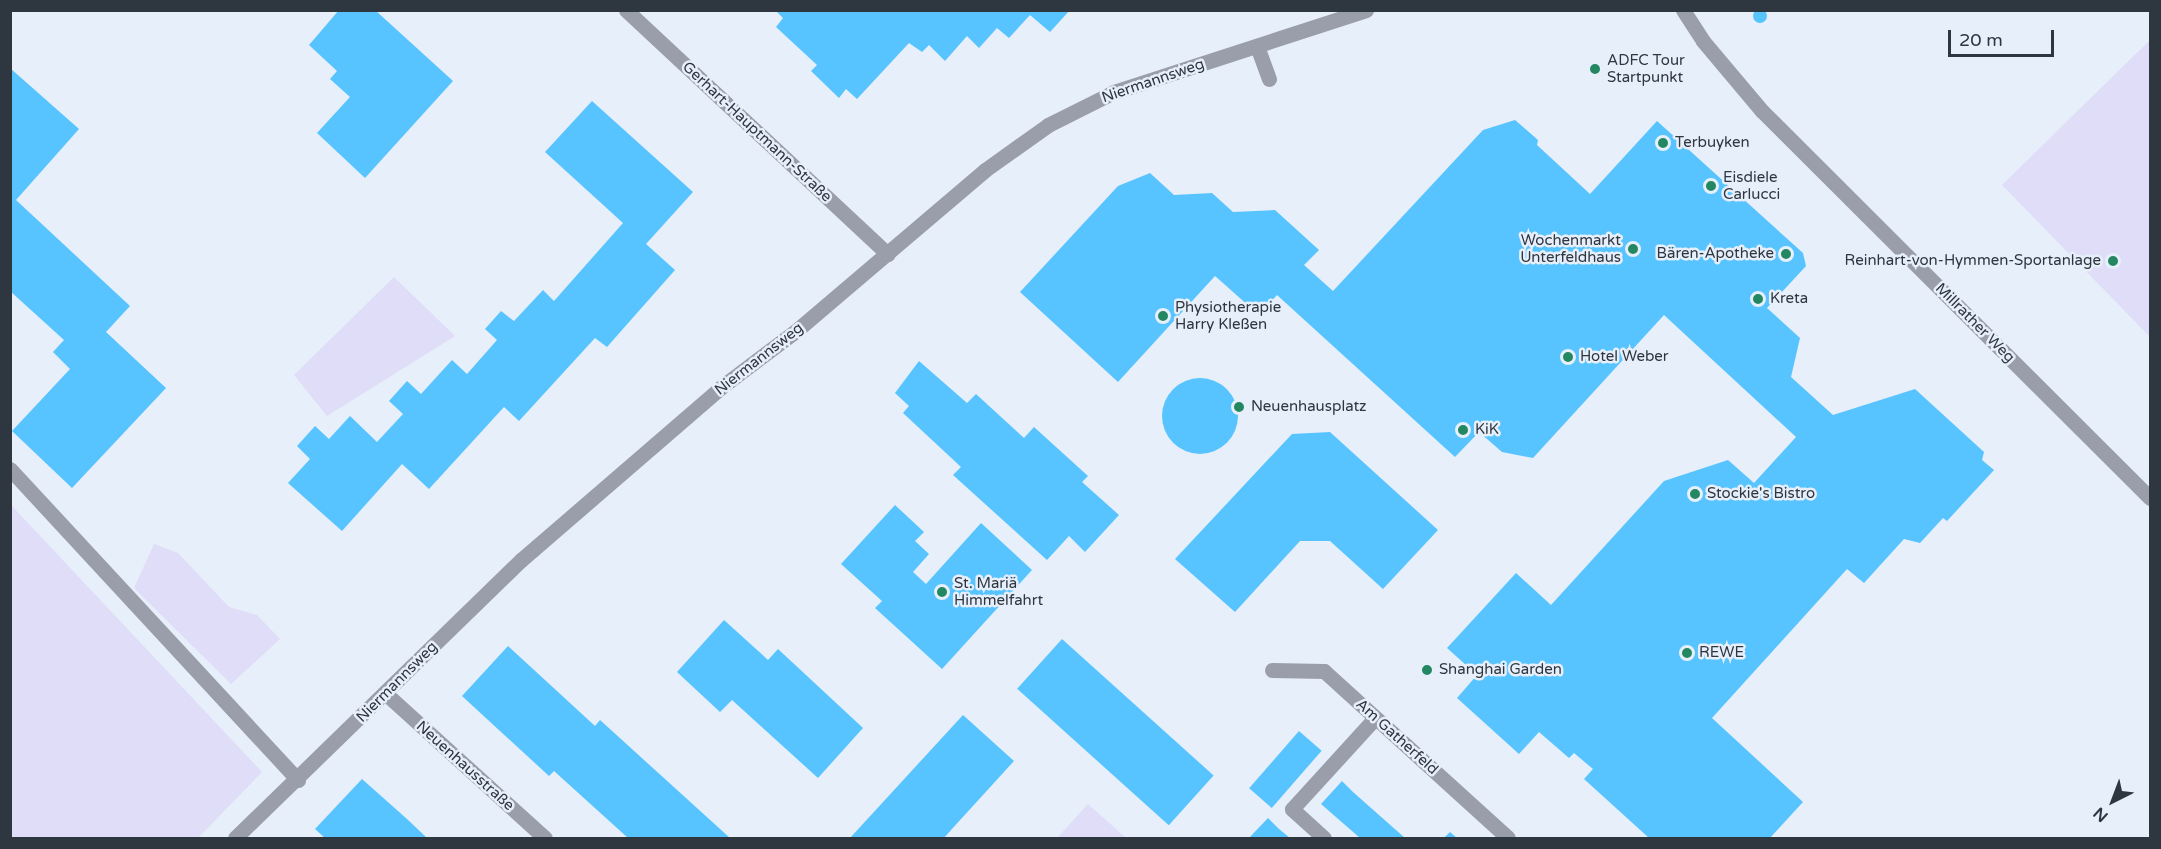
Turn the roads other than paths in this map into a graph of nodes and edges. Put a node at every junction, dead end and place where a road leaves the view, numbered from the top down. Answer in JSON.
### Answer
{"nodes":[{"id":1,"x":626,"y":10,"type":"edge"},
{"id":2,"x":1366,"y":10,"type":"edge"},
{"id":3,"x":1683,"y":10,"type":"edge"},
{"id":4,"x":1257,"y":46,"type":"junction"},
{"id":5,"x":1269,"y":79,"type":"dead end"},
{"id":6,"x":888,"y":254,"type":"junction"},
{"id":7,"x":10,"y":469,"type":"edge"},
{"id":8,"x":2151,"y":498,"type":"edge"},
{"id":9,"x":1272,"y":670,"type":"dead end"},
{"id":10,"x":385,"y":693,"type":"junction"},
{"id":11,"x":1375,"y":718,"type":"junction"},
{"id":12,"x":298,"y":780,"type":"junction"},
{"id":13,"x":235,"y":838,"type":"edge"},
{"id":14,"x":545,"y":838,"type":"edge"},
{"id":15,"x":1324,"y":838,"type":"edge"},
{"id":16,"x":1508,"y":838,"type":"edge"}],
"edges":[{"from":1,"to":6,"type":"street","name":"Gerhart-Hauptmann-Straße"},
{"from":2,"to":4,"type":"street","name":"Niermannsweg"},
{"from":3,"to":8,"type":"street","name":"Millrather Weg"},
{"from":4,"to":5,"type":"street"},
{"from":4,"to":6,"type":"street","name":"Niermannsweg"},
{"from":6,"to":10,"type":"street","name":"Niermannsweg"},
{"from":7,"to":12,"type":"street"},
{"from":9,"to":11,"type":"street","name":"Am Gatherfeld"},
{"from":10,"to":12,"type":"street","name":"Niermannsweg"},
{"from":10,"to":14,"type":"street","name":"Neuenhausstraße"},
{"from":11,"to":15,"type":"street"},
{"from":11,"to":16,"type":"street","name":"Am Gatherfeld"},
{"from":12,"to":13,"type":"street","name":"Niermannsweg"}]}
